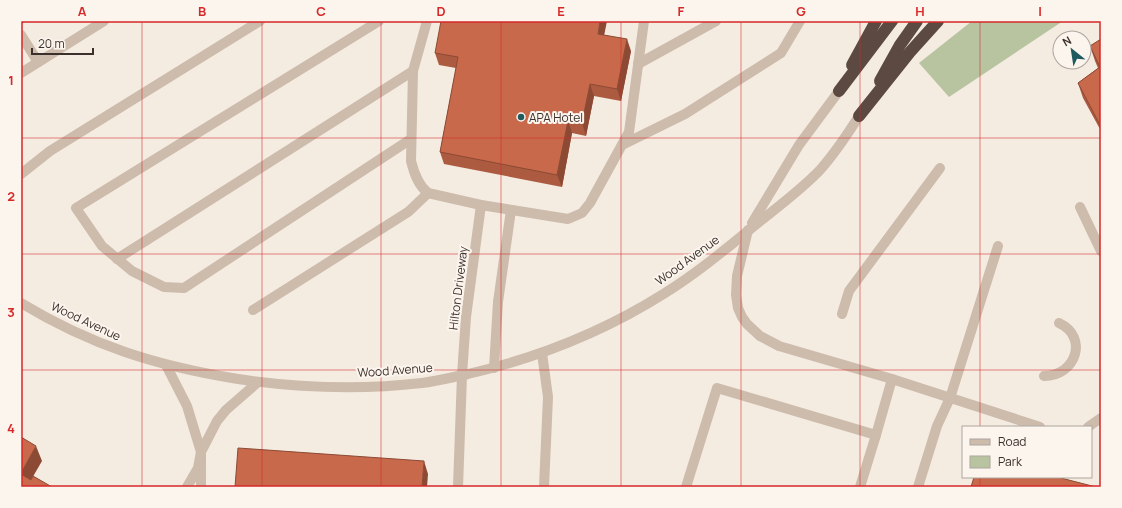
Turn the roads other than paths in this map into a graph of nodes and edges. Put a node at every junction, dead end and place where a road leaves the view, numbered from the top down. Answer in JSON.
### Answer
{"nodes":[{"id":1,"x":104,"y":21,"type":"edge"},
{"id":2,"x":260,"y":21,"type":"edge"},
{"id":3,"x":379,"y":21,"type":"edge"},
{"id":4,"x":427,"y":21,"type":"edge"},
{"id":5,"x":644,"y":21,"type":"edge"},
{"id":6,"x":716,"y":21,"type":"edge"},
{"id":7,"x":800,"y":21,"type":"edge"},
{"id":8,"x":876,"y":21,"type":"edge"},
{"id":9,"x":892,"y":21,"type":"edge"},
{"id":10,"x":917,"y":21,"type":"edge"},
{"id":11,"x":938,"y":21,"type":"edge"},
{"id":12,"x":21,"y":35,"type":"edge"},
{"id":13,"x":38,"y":62,"type":"junction"},
{"id":14,"x":638,"y":64,"type":"junction"},
{"id":15,"x":413,"y":71,"type":"junction"},
{"id":16,"x":21,"y":73,"type":"edge"},
{"id":17,"x":839,"y":91,"type":"junction"},
{"id":18,"x":859,"y":116,"type":"junction"},
{"id":19,"x":411,"y":139,"type":"junction"},
{"id":20,"x":622,"y":145,"type":"junction"},
{"id":21,"x":940,"y":168,"type":"dead end"},
{"id":22,"x":21,"y":174,"type":"edge"},
{"id":23,"x":428,"y":193,"type":"junction"},
{"id":24,"x":481,"y":204,"type":"junction"},
{"id":25,"x":1080,"y":207,"type":"dead end"},
{"id":26,"x":511,"y":210,"type":"junction"},
{"id":27,"x":748,"y":230,"type":"junction"},
{"id":28,"x":998,"y":246,"type":"dead end"},
{"id":29,"x":1101,"y":251,"type":"edge"},
{"id":30,"x":117,"y":259,"type":"junction"},
{"id":31,"x":21,"y":303,"type":"edge"},
{"id":32,"x":252,"y":310,"type":"dead end"},
{"id":33,"x":842,"y":314,"type":"dead end"},
{"id":34,"x":1059,"y":323,"type":"dead end"},
{"id":35,"x":542,"y":353,"type":"junction"},
{"id":36,"x":166,"y":365,"type":"junction"},
{"id":37,"x":494,"y":368,"type":"junction"},
{"id":38,"x":462,"y":375,"type":"junction"},
{"id":39,"x":1044,"y":376,"type":"dead end"},
{"id":40,"x":892,"y":379,"type":"junction"},
{"id":41,"x":258,"y":382,"type":"junction"},
{"id":42,"x":950,"y":398,"type":"junction"},
{"id":43,"x":1101,"y":418,"type":"edge"},
{"id":44,"x":1037,"y":426,"type":"edge"},
{"id":45,"x":1089,"y":426,"type":"edge"},
{"id":46,"x":876,"y":436,"type":"junction"},
{"id":47,"x":201,"y":452,"type":"junction"},
{"id":48,"x":187,"y":487,"type":"edge"},
{"id":49,"x":201,"y":487,"type":"edge"},
{"id":50,"x":458,"y":487,"type":"edge"},
{"id":51,"x":544,"y":487,"type":"edge"},
{"id":52,"x":686,"y":487,"type":"edge"},
{"id":53,"x":860,"y":487,"type":"edge"},
{"id":54,"x":918,"y":487,"type":"edge"}],
"edges":[{"from":1,"to":13,"type":"street"},
{"from":2,"to":22,"type":"street"},
{"from":3,"to":30,"type":"street"},
{"from":4,"to":15,"type":"street"},
{"from":5,"to":14,"type":"street"},
{"from":6,"to":14,"type":"street"},
{"from":7,"to":20,"type":"street"},
{"from":8,"to":17,"type":"highway"},
{"from":9,"to":17,"type":"highway"},
{"from":10,"to":18,"type":"highway"},
{"from":11,"to":18,"type":"highway"},
{"from":12,"to":13,"type":"street"},
{"from":13,"to":16,"type":"street"},
{"from":14,"to":20,"type":"street"},
{"from":15,"to":19,"type":"street"},
{"from":15,"to":30,"type":"street"},
{"from":17,"to":27,"type":"street","name":"Wood Avenue"},
{"from":18,"to":27,"type":"street","name":"Wood Avenue"},
{"from":19,"to":23,"type":"street"},
{"from":19,"to":30,"type":"street"},
{"from":20,"to":26,"type":"street"},
{"from":21,"to":33,"type":"street"},
{"from":23,"to":24,"type":"street"},
{"from":23,"to":32,"type":"street"},
{"from":24,"to":26,"type":"street"},
{"from":24,"to":38,"type":"street","name":"Hilton Driveway"},
{"from":25,"to":29,"type":"street"},
{"from":26,"to":37,"type":"street"},
{"from":27,"to":35,"type":"street","name":"Wood Avenue"},
{"from":27,"to":40,"type":"street"},
{"from":28,"to":42,"type":"street"},
{"from":31,"to":36,"type":"street","name":"Wood Avenue"},
{"from":34,"to":39,"type":"street"},
{"from":35,"to":37,"type":"street","name":"Wood Avenue"},
{"from":35,"to":51,"type":"street"},
{"from":36,"to":41,"type":"street","name":"Wood Avenue"},
{"from":36,"to":47,"type":"street"},
{"from":37,"to":38,"type":"street","name":"Wood Avenue"},
{"from":38,"to":41,"type":"street","name":"Wood Avenue"},
{"from":38,"to":50,"type":"street","name":"Hilton Driveway"},
{"from":40,"to":42,"type":"street"},
{"from":40,"to":46,"type":"street"},
{"from":41,"to":47,"type":"street"},
{"from":42,"to":44,"type":"street"},
{"from":42,"to":54,"type":"street"},
{"from":43,"to":45,"type":"street"},
{"from":46,"to":52,"type":"street"},
{"from":46,"to":53,"type":"street"},
{"from":47,"to":48,"type":"street"},
{"from":47,"to":49,"type":"street"}]}
